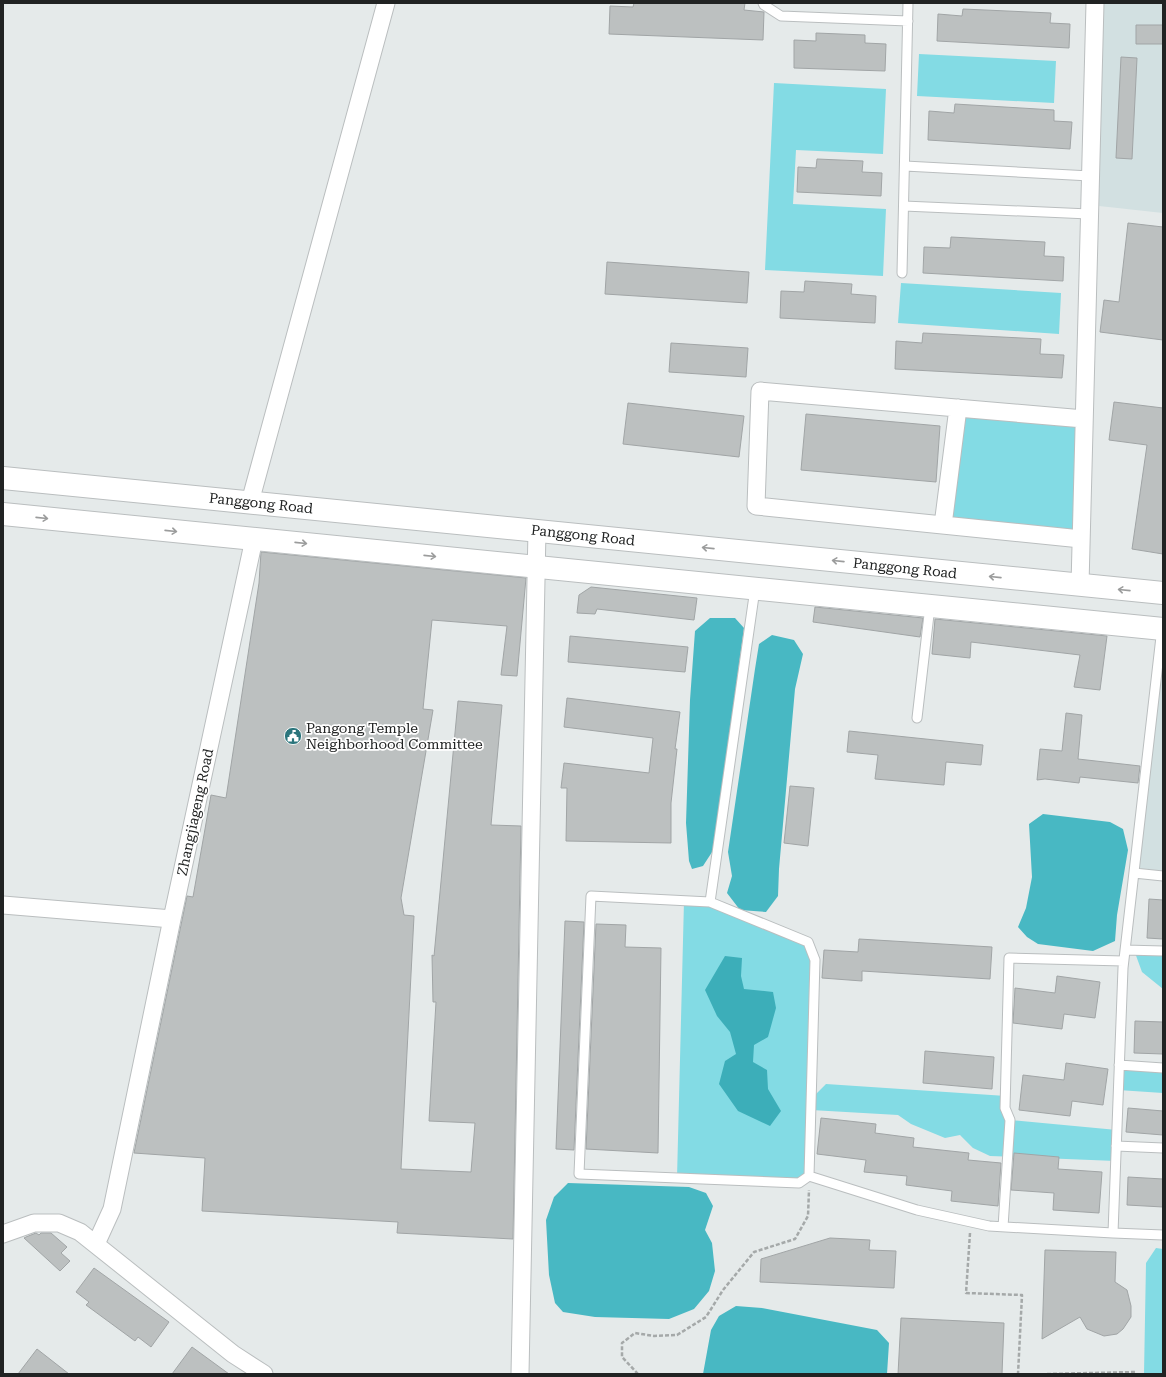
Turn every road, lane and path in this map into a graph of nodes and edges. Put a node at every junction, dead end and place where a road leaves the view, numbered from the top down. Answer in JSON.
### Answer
{"nodes":[{"id":1,"x":386,"y":3,"type":"edge"},
{"id":2,"x":763,"y":3,"type":"edge"},
{"id":3,"x":908,"y":3,"type":"edge"},
{"id":4,"x":1095,"y":3,"type":"edge"},
{"id":5,"x":908,"y":21,"type":"junction"},
{"id":6,"x":905,"y":166,"type":"junction"},
{"id":7,"x":1090,"y":176,"type":"junction"},
{"id":8,"x":904,"y":206,"type":"junction"},
{"id":9,"x":1089,"y":214,"type":"junction"},
{"id":10,"x":902,"y":273,"type":"dead end"},
{"id":11,"x":958,"y":408,"type":"junction"},
{"id":12,"x":1084,"y":419,"type":"junction"},
{"id":13,"x":3,"y":478,"type":"edge"},
{"id":14,"x":250,"y":502,"type":"junction"},
{"id":15,"x":3,"y":514,"type":"edge"},
{"id":16,"x":943,"y":525,"type":"junction"},
{"id":17,"x":537,"y":530,"type":"junction"},
{"id":18,"x":254,"y":539,"type":"junction"},
{"id":19,"x":1081,"y":539,"type":"junction"},
{"id":20,"x":537,"y":566,"type":"junction"},
{"id":21,"x":1080,"y":585,"type":"junction"},
{"id":22,"x":755,"y":588,"type":"junction"},
{"id":23,"x":1163,"y":594,"type":"edge"},
{"id":24,"x":930,"y":606,"type":"junction"},
{"id":25,"x":1163,"y":626,"type":"edge"},
{"id":26,"x":917,"y":718,"type":"dead end"},
{"id":27,"x":1134,"y":873,"type":"junction"},
{"id":28,"x":1163,"y":876,"type":"edge"},
{"id":29,"x":710,"y":902,"type":"junction"},
{"id":30,"x":3,"y":905,"type":"edge"},
{"id":31,"x":172,"y":919,"type":"junction"},
{"id":32,"x":1125,"y":950,"type":"junction"},
{"id":33,"x":1163,"y":951,"type":"edge"},
{"id":34,"x":1123,"y":961,"type":"junction"},
{"id":35,"x":1119,"y":1066,"type":"junction"},
{"id":36,"x":1163,"y":1068,"type":"edge"},
{"id":37,"x":1116,"y":1146,"type":"junction"},
{"id":38,"x":1163,"y":1148,"type":"edge"},
{"id":39,"x":809,"y":1176,"type":"junction"},
{"id":40,"x":971,"y":1222,"type":"junction"},
{"id":41,"x":1003,"y":1227,"type":"junction"},
{"id":42,"x":1113,"y":1233,"type":"junction"},
{"id":43,"x":3,"y":1234,"type":"edge"},
{"id":44,"x":1163,"y":1235,"type":"edge"},
{"id":45,"x":96,"y":1244,"type":"junction"},
{"id":46,"x":1135,"y":1372,"type":"dead end"},
{"id":47,"x":264,"y":1374,"type":"edge"},
{"id":48,"x":520,"y":1374,"type":"edge"},
{"id":49,"x":638,"y":1374,"type":"edge"},
{"id":50,"x":1018,"y":1374,"type":"edge"},
{"id":51,"x":1047,"y":1374,"type":"edge"}],
"edges":[{"from":1,"to":14,"type":"street"},
{"from":2,"to":5,"type":"lane"},
{"from":3,"to":5,"type":"lane"},
{"from":4,"to":7,"type":"street"},
{"from":5,"to":6,"type":"lane"},
{"from":6,"to":7,"type":"lane"},
{"from":6,"to":8,"type":"lane"},
{"from":7,"to":9,"type":"street"},
{"from":8,"to":9,"type":"lane"},
{"from":8,"to":10,"type":"lane"},
{"from":9,"to":12,"type":"street"},
{"from":11,"to":12,"type":"street"},
{"from":11,"to":16,"type":"street"},
{"from":11,"to":16,"type":"street"},
{"from":12,"to":19,"type":"street"},
{"from":13,"to":14,"type":"main road","name":"Panggong Road"},
{"from":14,"to":17,"type":"main road","name":"Panggong Road"},
{"from":15,"to":18,"type":"main road","one_way":true},
{"from":16,"to":19,"type":"street"},
{"from":17,"to":20,"type":"street"},
{"from":21,"to":17,"type":"main road","name":"Panggong Road","one_way":true},
{"from":18,"to":20,"type":"main road","one_way":true},
{"from":18,"to":31,"type":"street","name":"Zhangjiageng Road"},
{"from":19,"to":21,"type":"street"},
{"from":20,"to":22,"type":"main road"},
{"from":20,"to":48,"type":"street"},
{"from":23,"to":21,"type":"main road","name":"Panggong Road","one_way":true},
{"from":22,"to":24,"type":"main road"},
{"from":22,"to":29,"type":"lane"},
{"from":24,"to":25,"type":"main road"},
{"from":24,"to":26,"type":"lane"},
{"from":25,"to":27,"type":"lane"},
{"from":27,"to":28,"type":"lane"},
{"from":27,"to":32,"type":"lane"},
{"from":29,"to":39,"type":"lane"},
{"from":29,"to":39,"type":"lane"},
{"from":30,"to":31,"type":"street"},
{"from":31,"to":45,"type":"street","name":"Zhangjiageng Road"},
{"from":32,"to":33,"type":"lane"},
{"from":32,"to":34,"type":"lane"},
{"from":34,"to":35,"type":"lane"},
{"from":34,"to":41,"type":"lane"},
{"from":35,"to":36,"type":"lane"},
{"from":35,"to":37,"type":"lane"},
{"from":37,"to":38,"type":"lane"},
{"from":37,"to":42,"type":"lane"},
{"from":39,"to":40,"type":"lane"},
{"from":39,"to":49,"type":"path"},
{"from":40,"to":41,"type":"lane"},
{"from":40,"to":50,"type":"path"},
{"from":41,"to":42,"type":"lane"},
{"from":42,"to":44,"type":"lane"},
{"from":43,"to":45,"type":"street"},
{"from":45,"to":47,"type":"street"},
{"from":46,"to":51,"type":"path"}]}
